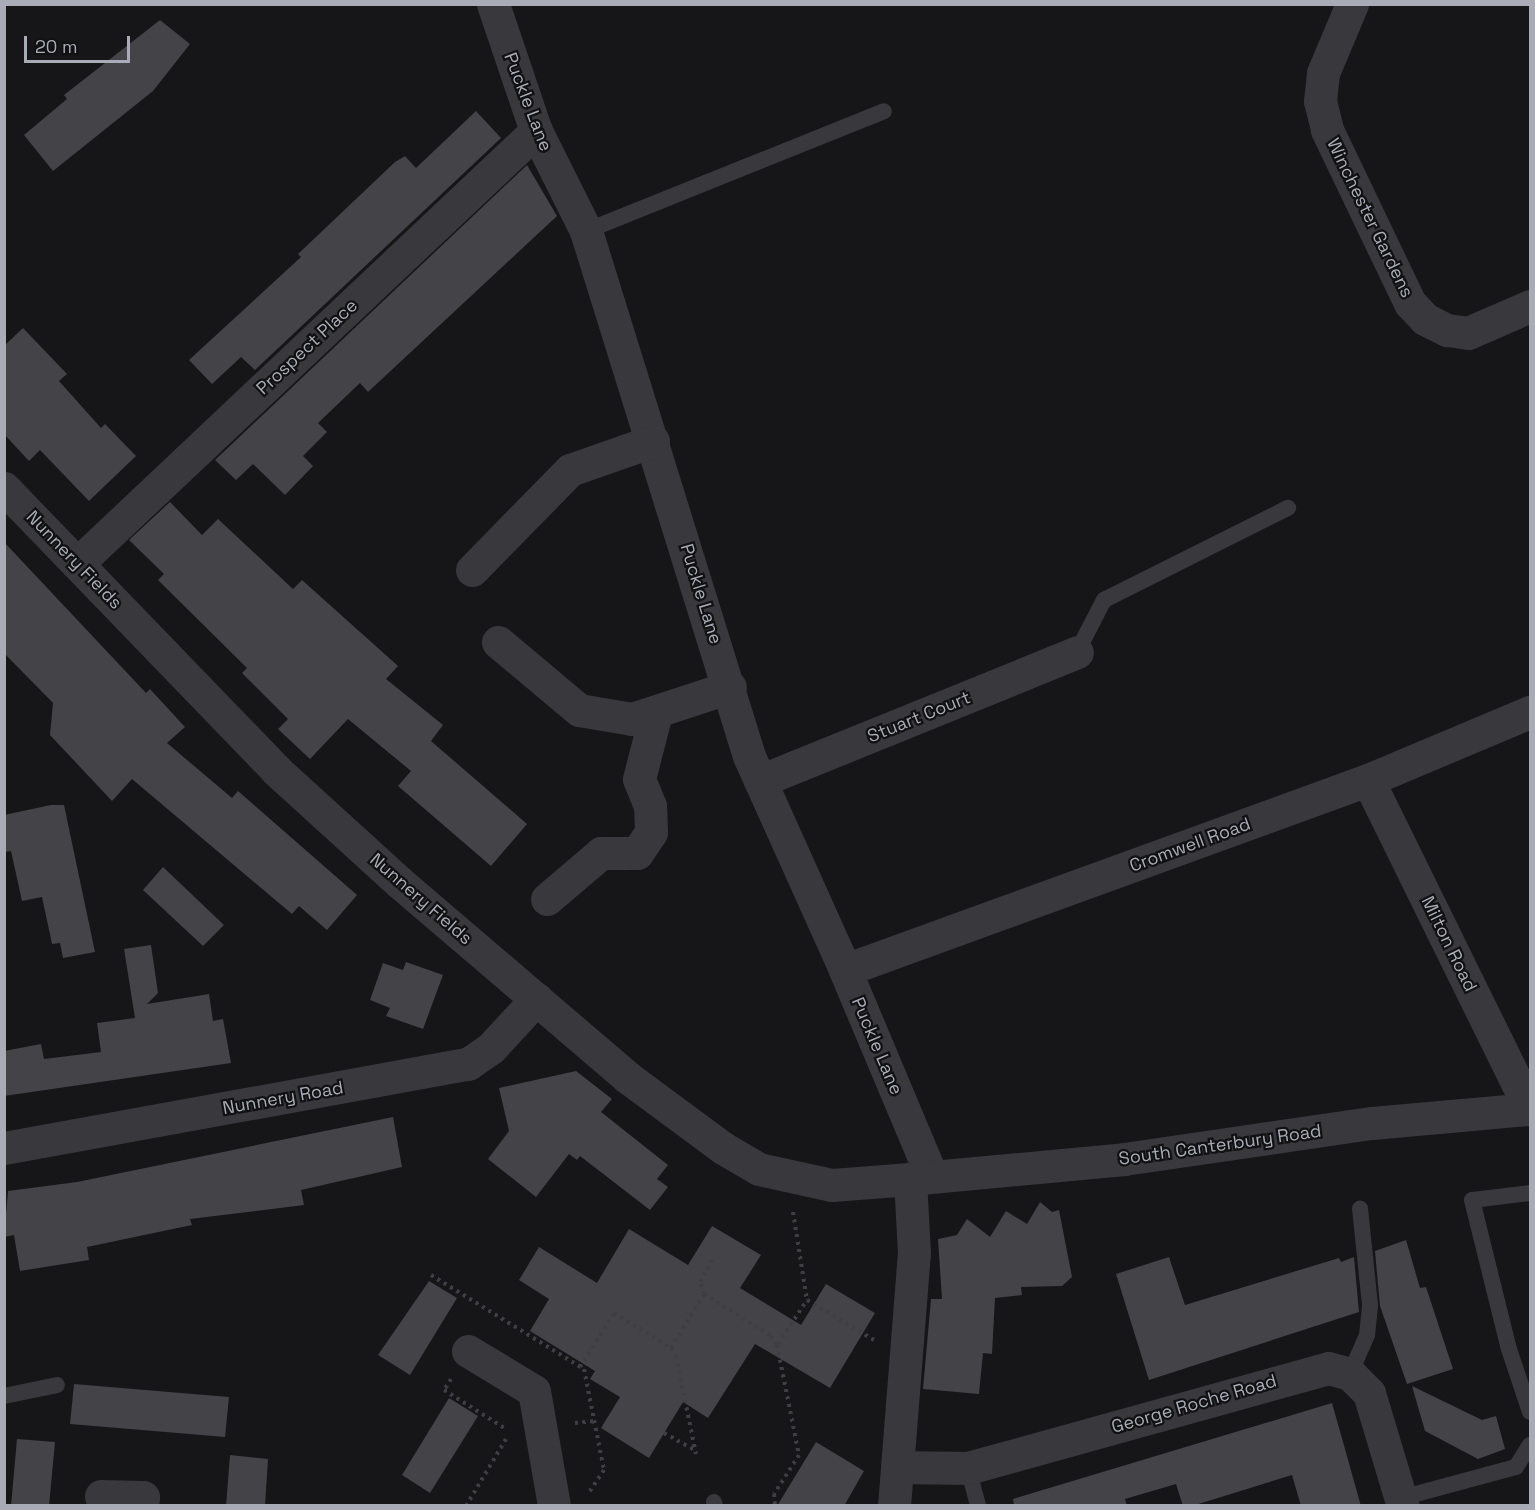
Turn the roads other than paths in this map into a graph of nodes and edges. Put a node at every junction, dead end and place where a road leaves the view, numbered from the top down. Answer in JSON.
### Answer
{"nodes":[{"id":1,"x":493,"y":4,"type":"edge"},
{"id":2,"x":1352,"y":4,"type":"edge"},
{"id":3,"x":884,"y":111,"type":"dead end"},
{"id":4,"x":536,"y":131,"type":"junction"},
{"id":5,"x":586,"y":231,"type":"junction"},
{"id":6,"x":1530,"y":306,"type":"edge"},
{"id":7,"x":653,"y":441,"type":"junction"},
{"id":8,"x":4,"y":488,"type":"edge"},
{"id":9,"x":1288,"y":508,"type":"dead end"},
{"id":10,"x":78,"y":563,"type":"junction"},
{"id":11,"x":472,"y":570,"type":"dead end"},
{"id":12,"x":498,"y":642,"type":"dead end"},
{"id":13,"x":1077,"y":652,"type":"joint"},
{"id":14,"x":730,"y":687,"type":"junction"},
{"id":15,"x":1530,"y":712,"type":"edge"},
{"id":16,"x":656,"y":713,"type":"junction"},
{"id":17,"x":1368,"y":780,"type":"junction"},
{"id":18,"x":760,"y":781,"type":"junction"},
{"id":19,"x":547,"y":899,"type":"dead end"},
{"id":20,"x":846,"y":970,"type":"junction"},
{"id":21,"x":536,"y":999,"type":"junction"},
{"id":22,"x":1530,"y":1109,"type":"edge"},
{"id":23,"x":4,"y":1148,"type":"edge"},
{"id":24,"x":920,"y":1177,"type":"junction"},
{"id":25,"x":1530,"y":1193,"type":"edge"},
{"id":26,"x":1360,"y":1209,"type":"dead end"},
{"id":27,"x":468,"y":1351,"type":"dead end"},
{"id":28,"x":1350,"y":1374,"type":"junction"},
{"id":29,"x":57,"y":1385,"type":"dead end"},
{"id":30,"x":4,"y":1396,"type":"edge"},
{"id":31,"x":1530,"y":1412,"type":"edge"},
{"id":32,"x":1530,"y":1445,"type":"edge"},
{"id":33,"x":897,"y":1467,"type":"junction"},
{"id":34,"x":968,"y":1468,"type":"junction"},
{"id":35,"x":101,"y":1496,"type":"dead end"},
{"id":36,"x":1402,"y":1502,"type":"edge"},
{"id":37,"x":142,"y":1506,"type":"edge"},
{"id":38,"x":554,"y":1506,"type":"edge"},
{"id":39,"x":894,"y":1506,"type":"edge"},
{"id":40,"x":978,"y":1506,"type":"edge"}],
"edges":[{"from":1,"to":4,"type":"street","name":"Puckle Lane"},
{"from":2,"to":6,"type":"street","name":"Winchester Gardens"},
{"from":3,"to":5,"type":"lane"},
{"from":4,"to":5,"type":"street","name":"Puckle Lane"},
{"from":4,"to":10,"type":"street","name":"Prospect Place"},
{"from":5,"to":7,"type":"street","name":"Puckle Lane"},
{"from":7,"to":11,"type":"street"},
{"from":7,"to":14,"type":"street","name":"Puckle Lane"},
{"from":8,"to":10,"type":"street","name":"Nunnery Fields"},
{"from":9,"to":13,"type":"lane"},
{"from":10,"to":21,"type":"street","name":"Nunnery Fields"},
{"from":12,"to":16,"type":"street"},
{"from":13,"to":18,"type":"street","name":"Stuart Court"},
{"from":14,"to":16,"type":"street"},
{"from":14,"to":18,"type":"street","name":"Puckle Lane"},
{"from":15,"to":17,"type":"street","name":"Cromwell Road"},
{"from":16,"to":19,"type":"street"},
{"from":17,"to":20,"type":"street","name":"Cromwell Road"},
{"from":17,"to":22,"type":"street","name":"Milton Road"},
{"from":18,"to":20,"type":"street","name":"Puckle Lane"},
{"from":20,"to":24,"type":"street","name":"Puckle Lane"},
{"from":21,"to":23,"type":"street","name":"Nunnery Road"},
{"from":21,"to":24,"type":"street","name":"Nunnery Fields"},
{"from":22,"to":24,"type":"street","name":"South Canterbury Road"},
{"from":24,"to":33,"type":"street"},
{"from":25,"to":31,"type":"lane"},
{"from":26,"to":28,"type":"lane"},
{"from":27,"to":38,"type":"street"},
{"from":28,"to":34,"type":"street","name":"George Roche Road"},
{"from":28,"to":36,"type":"street"},
{"from":29,"to":30,"type":"lane"},
{"from":32,"to":36,"type":"lane"},
{"from":33,"to":34,"type":"street","name":"George Roche Road"},
{"from":33,"to":39,"type":"street"},
{"from":34,"to":40,"type":"lane"},
{"from":35,"to":37,"type":"street"}]}
